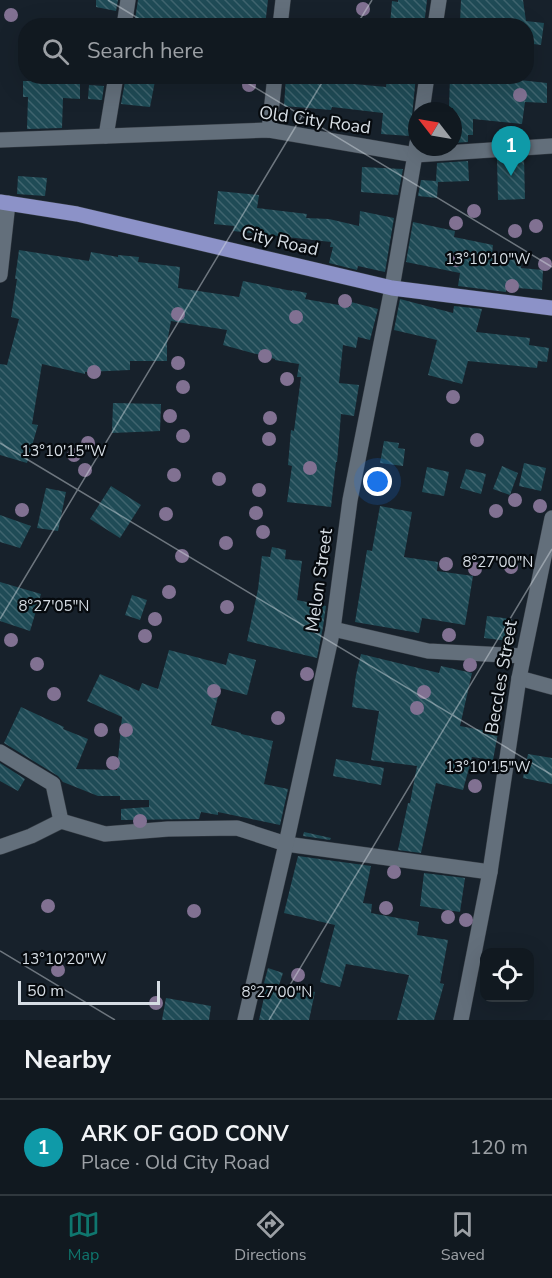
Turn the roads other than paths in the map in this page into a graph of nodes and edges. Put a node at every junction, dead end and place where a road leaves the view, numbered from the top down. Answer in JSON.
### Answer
{"nodes":[{"id":1,"x":128,"y":0,"type":"edge"},
{"id":2,"x":283,"y":0,"type":"edge"},
{"id":3,"x":439,"y":0,"type":"edge"},
{"id":4,"x":125,"y":18,"type":"edge"},
{"id":5,"x":281,"y":18,"type":"edge"},
{"id":6,"x":436,"y":18,"type":"edge"},
{"id":7,"x":115,"y":84,"type":"edge"},
{"id":8,"x":274,"y":84,"type":"edge"},
{"id":9,"x":426,"y":84,"type":"edge"},
{"id":10,"x":423,"y":102,"type":"edge"},
{"id":11,"x":269,"y":130,"type":"junction"},
{"id":12,"x":106,"y":136,"type":"junction"},
{"id":13,"x":0,"y":140,"type":"edge"},
{"id":14,"x":552,"y":146,"type":"edge"},
{"id":15,"x":408,"y":148,"type":"edge"},
{"id":16,"x":462,"y":148,"type":"edge"},
{"id":17,"x":415,"y":156,"type":"edge"},
{"id":18,"x":4,"y":202,"type":"edge"},
{"id":19,"x":0,"y":275,"type":"edge"},
{"id":20,"x":392,"y":288,"type":"junction"},
{"id":21,"x":552,"y":308,"type":"edge"},
{"id":22,"x":552,"y":518,"type":"edge"},
{"id":23,"x":550,"y":538,"type":"edge"},
{"id":24,"x":333,"y":629,"type":"junction"},
{"id":25,"x":524,"y":656,"type":"junction"},
{"id":26,"x":519,"y":678,"type":"junction"},
{"id":27,"x":552,"y":687,"type":"edge"},
{"id":28,"x":0,"y":752,"type":"edge"},
{"id":29,"x":61,"y":821,"type":"junction"},
{"id":30,"x":286,"y":844,"type":"junction"},
{"id":31,"x":0,"y":847,"type":"edge"},
{"id":32,"x":490,"y":872,"type":"junction"},
{"id":33,"x":245,"y":1020,"type":"edge"},
{"id":34,"x":461,"y":1020,"type":"edge"}],
"edges":[{"from":1,"to":4,"type":"street"},
{"from":2,"to":5,"type":"street"},
{"from":3,"to":6,"type":"street"},
{"from":7,"to":12,"type":"street"},
{"from":8,"to":11,"type":"street"},
{"from":9,"to":10,"type":"street"},
{"from":11,"to":12,"type":"street","name":"Old City Road"},
{"from":11,"to":15,"type":"street","name":"Old City Road"},
{"from":12,"to":13,"type":"street","name":"Old City Road"},
{"from":14,"to":16,"type":"street","name":"Old City Road"},
{"from":17,"to":20,"type":"street","name":"Melon Street"},
{"from":18,"to":19,"type":"street"},
{"from":18,"to":20,"type":"main road","name":"City Road"},
{"from":20,"to":21,"type":"main road","name":"City Road"},
{"from":20,"to":24,"type":"street","name":"Melon Street"},
{"from":22,"to":23,"type":"street","name":"Beccles Street"},
{"from":23,"to":25,"type":"street","name":"Beccles Street"},
{"from":24,"to":25,"type":"street"},
{"from":24,"to":30,"type":"street","name":"Melon Street"},
{"from":25,"to":26,"type":"street","name":"Beccles Street"},
{"from":26,"to":27,"type":"street"},
{"from":26,"to":32,"type":"street","name":"Beccles Street"},
{"from":28,"to":29,"type":"street"},
{"from":29,"to":30,"type":"street"},
{"from":29,"to":31,"type":"street"},
{"from":30,"to":32,"type":"street"},
{"from":30,"to":33,"type":"street","name":"Melon Street"},
{"from":32,"to":34,"type":"street","name":"Beccles Street"}]}
